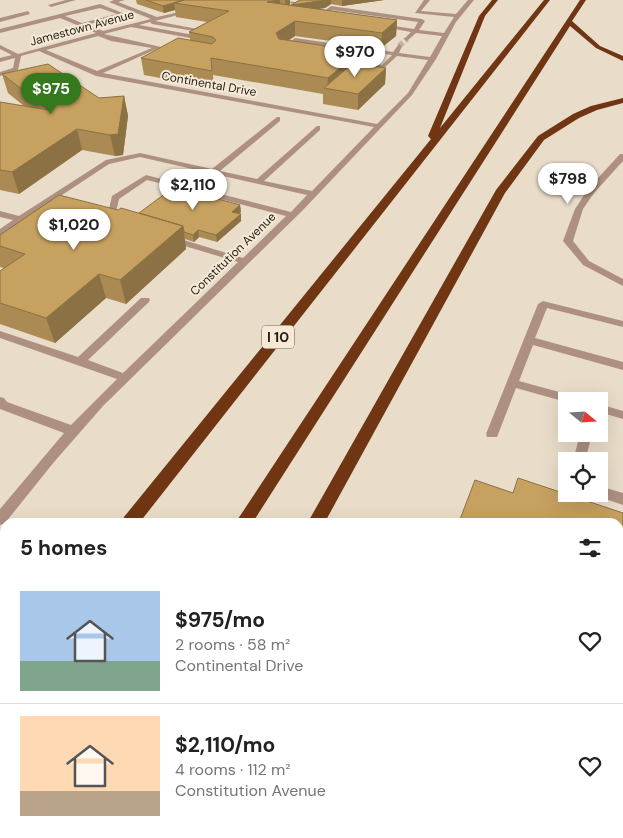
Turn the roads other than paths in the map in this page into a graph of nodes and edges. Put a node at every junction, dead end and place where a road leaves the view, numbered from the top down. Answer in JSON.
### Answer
{"nodes":[{"id":1,"x":73,"y":0,"type":"edge"},
{"id":2,"x":122,"y":0,"type":"edge"},
{"id":3,"x":279,"y":0,"type":"edge"},
{"id":4,"x":427,"y":0,"type":"edge"},
{"id":5,"x":471,"y":0,"type":"edge"},
{"id":6,"x":495,"y":0,"type":"edge"},
{"id":7,"x":583,"y":0,"type":"edge"},
{"id":8,"x":546,"y":1,"type":"edge"},
{"id":9,"x":336,"y":2,"type":"dead end"},
{"id":10,"x":345,"y":3,"type":"dead end"},
{"id":11,"x":51,"y":5,"type":"dead end"},
{"id":12,"x":194,"y":9,"type":"edge"},
{"id":13,"x":278,"y":10,"type":"edge"},
{"id":14,"x":408,"y":10,"type":"dead end"},
{"id":15,"x":417,"y":12,"type":"junction"},
{"id":16,"x":28,"y":13,"type":"dead end"},
{"id":17,"x":60,"y":16,"type":"junction"},
{"id":18,"x":458,"y":16,"type":"junction"},
{"id":19,"x":157,"y":19,"type":"junction"},
{"id":20,"x":328,"y":19,"type":"edge"},
{"id":21,"x":0,"y":20,"type":"edge"},
{"id":22,"x":149,"y":21,"type":"junction"},
{"id":23,"x":569,"y":22,"type":"junction"},
{"id":24,"x":81,"y":25,"type":"junction"},
{"id":25,"x":131,"y":26,"type":"junction"},
{"id":26,"x":376,"y":26,"type":"edge"},
{"id":27,"x":0,"y":31,"type":"edge"},
{"id":28,"x":415,"y":31,"type":"junction"},
{"id":29,"x":100,"y":34,"type":"junction"},
{"id":30,"x":446,"y":35,"type":"junction"},
{"id":31,"x":407,"y":39,"type":"tunnel mouth"},
{"id":32,"x":399,"y":46,"type":"tunnel mouth"},
{"id":33,"x":0,"y":47,"type":"edge"},
{"id":34,"x":168,"y":48,"type":"edge"},
{"id":35,"x":40,"y":50,"type":"junction"},
{"id":36,"x":290,"y":52,"type":"edge"},
{"id":37,"x":395,"y":55,"type":"junction"},
{"id":38,"x":18,"y":56,"type":"junction"},
{"id":39,"x":433,"y":59,"type":"junction"},
{"id":40,"x":623,"y":59,"type":"edge"},
{"id":41,"x":0,"y":60,"type":"edge"},
{"id":42,"x":336,"y":60,"type":"edge"},
{"id":43,"x":0,"y":74,"type":"edge"},
{"id":44,"x":96,"y":74,"type":"junction"},
{"id":45,"x":106,"y":76,"type":"junction"},
{"id":46,"x":623,"y":100,"type":"edge"},
{"id":47,"x":277,"y":119,"type":"dead end"},
{"id":48,"x":378,"y":126,"type":"junction"},
{"id":49,"x":317,"y":128,"type":"dead end"},
{"id":50,"x":426,"y":151,"type":"junction"},
{"id":51,"x":623,"y":156,"type":"edge"},
{"id":52,"x":213,"y":172,"type":"junction"},
{"id":53,"x":258,"y":182,"type":"junction"},
{"id":54,"x":313,"y":194,"type":"junction"},
{"id":55,"x":0,"y":214,"type":"edge"},
{"id":56,"x":292,"y":215,"type":"junction"},
{"id":57,"x":20,"y":219,"type":"junction"},
{"id":58,"x":111,"y":222,"type":"edge"},
{"id":59,"x":0,"y":233,"type":"edge"},
{"id":60,"x":159,"y":236,"type":"edge"},
{"id":61,"x":244,"y":261,"type":"junction"},
{"id":62,"x":623,"y":283,"type":"edge"},
{"id":63,"x":145,"y":300,"type":"dead end"},
{"id":64,"x":623,"y":324,"type":"edge"},
{"id":65,"x":0,"y":334,"type":"edge"},
{"id":66,"x":529,"y":340,"type":"junction"},
{"id":67,"x":80,"y":362,"type":"junction"},
{"id":68,"x":623,"y":366,"type":"edge"},
{"id":69,"x":124,"y":377,"type":"junction"},
{"id":70,"x":512,"y":383,"type":"junction"},
{"id":71,"x":558,"y":396,"type":"edge"},
{"id":72,"x":0,"y":401,"type":"edge"},
{"id":73,"x":608,"y":411,"type":"edge"},
{"id":74,"x":623,"y":415,"type":"edge"},
{"id":75,"x":73,"y":431,"type":"junction"},
{"id":76,"x":492,"y":434,"type":"dead end"},
{"id":77,"x":608,"y":494,"type":"edge"},
{"id":78,"x":623,"y":499,"type":"edge"},
{"id":79,"x":1,"y":518,"type":"edge"},
{"id":80,"x":133,"y":518,"type":"edge"},
{"id":81,"x":247,"y":518,"type":"edge"},
{"id":82,"x":318,"y":518,"type":"edge"}],
"edges":[{"from":1,"to":11,"type":"street"},
{"from":2,"to":19,"type":"street"},
{"from":3,"to":13,"type":"street"},
{"from":4,"to":15,"type":"street"},
{"from":5,"to":18,"type":"street","name":"Constitution Avenue"},
{"from":6,"to":50,"type":"highway"},
{"from":7,"to":23,"type":"highway"},
{"from":8,"to":50,"type":"highway","number":"I 10"},
{"from":9,"to":10,"type":"street"},
{"from":12,"to":19,"type":"street","name":"Jamestown Avenue"},
{"from":14,"to":15,"type":"street"},
{"from":15,"to":18,"type":"street"},
{"from":16,"to":21,"type":"street"},
{"from":17,"to":24,"type":"street"},
{"from":17,"to":24,"type":"street"},
{"from":17,"to":27,"type":"street"},
{"from":18,"to":30,"type":"street","name":"Constitution Avenue"},
{"from":19,"to":22,"type":"street","name":"Jamestown Avenue"},
{"from":20,"to":28,"type":"street"},
{"from":22,"to":25,"type":"street","name":"Jamestown Avenue"},
{"from":22,"to":25,"type":"street"},
{"from":23,"to":40,"type":"highway"},
{"from":23,"to":81,"type":"highway"},
{"from":24,"to":29,"type":"street"},
{"from":25,"to":29,"type":"street","name":"Jamestown Avenue"},
{"from":26,"to":28,"type":"street"},
{"from":28,"to":30,"type":"street"},
{"from":28,"to":31,"type":"street"},
{"from":29,"to":35,"type":"street","name":"Jamestown Avenue"},
{"from":29,"to":44,"type":"street"},
{"from":30,"to":39,"type":"street","name":"Constitution Avenue"},
{"from":32,"to":37,"type":"street"},
{"from":33,"to":38,"type":"street"},
{"from":34,"to":45,"type":"street"},
{"from":35,"to":38,"type":"street","name":"Jamestown Avenue"},
{"from":35,"to":44,"type":"street","name":"Continental Drive"},
{"from":36,"to":37,"type":"street"},
{"from":37,"to":39,"type":"street"},
{"from":37,"to":42,"type":"street"},
{"from":38,"to":41,"type":"street","name":"Jamestown Avenue"},
{"from":38,"to":43,"type":"street"},
{"from":39,"to":48,"type":"street","name":"Constitution Avenue"},
{"from":44,"to":45,"type":"street","name":"Continental Drive"},
{"from":45,"to":48,"type":"street","name":"Continental Drive"},
{"from":46,"to":82,"type":"highway"},
{"from":47,"to":52,"type":"street"},
{"from":48,"to":54,"type":"street","name":"Constitution Avenue"},
{"from":49,"to":53,"type":"street"},
{"from":50,"to":80,"type":"highway","number":"I 10"},
{"from":51,"to":62,"type":"street"},
{"from":52,"to":53,"type":"street"},
{"from":52,"to":57,"type":"street"},
{"from":53,"to":54,"type":"street"},
{"from":54,"to":56,"type":"street","name":"Constitution Avenue"},
{"from":55,"to":57,"type":"street"},
{"from":56,"to":58,"type":"street"},
{"from":56,"to":61,"type":"street","name":"Constitution Avenue"},
{"from":57,"to":59,"type":"street"},
{"from":60,"to":61,"type":"street"},
{"from":61,"to":69,"type":"street","name":"Constitution Avenue"},
{"from":63,"to":67,"type":"street"},
{"from":64,"to":66,"type":"street"},
{"from":65,"to":67,"type":"street"},
{"from":66,"to":68,"type":"street"},
{"from":66,"to":70,"type":"street"},
{"from":67,"to":69,"type":"street"},
{"from":69,"to":75,"type":"street","name":"Constitution Avenue"},
{"from":70,"to":71,"type":"street"},
{"from":70,"to":76,"type":"street"},
{"from":72,"to":75,"type":"street"},
{"from":73,"to":74,"type":"street"},
{"from":75,"to":79,"type":"street","name":"Constitution Avenue"},
{"from":77,"to":78,"type":"street"}]}
